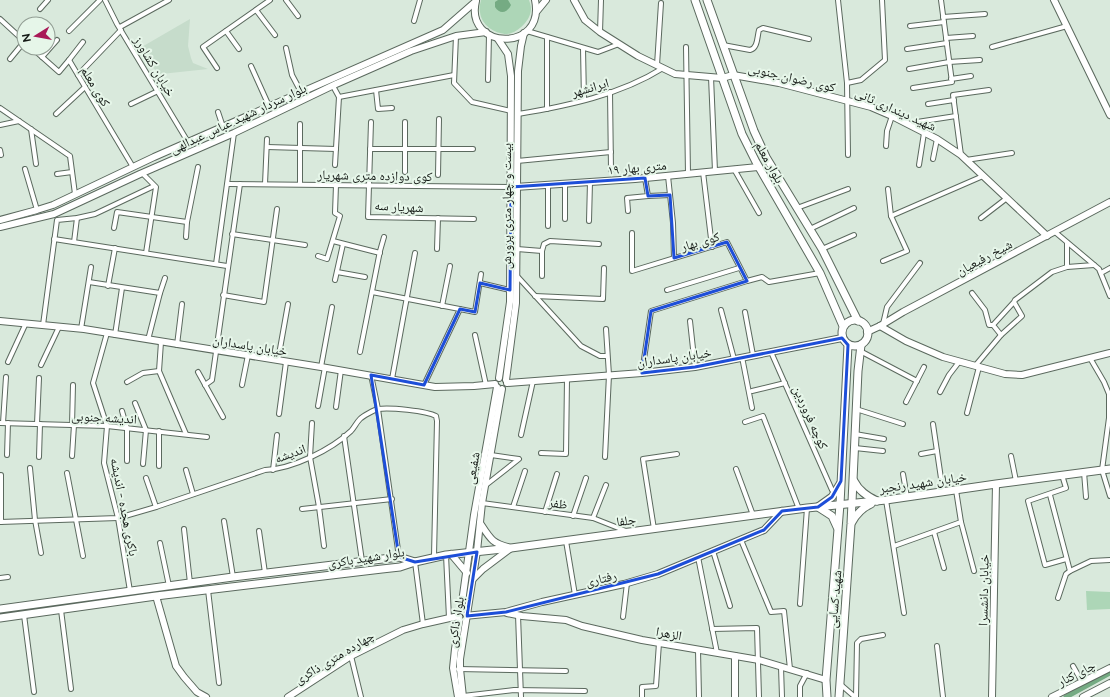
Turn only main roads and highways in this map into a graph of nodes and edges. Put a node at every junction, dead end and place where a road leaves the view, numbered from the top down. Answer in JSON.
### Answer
{"nodes":[{"id":1,"x":695,"y":0,"type":"edge"},
{"id":2,"x":707,"y":0,"type":"edge"},
{"id":3,"x":858,"y":321,"type":"junction"},
{"id":4,"x":843,"y":326,"type":"junction"},
{"id":5,"x":848,"y":345,"type":"junction"},
{"id":6,"x":860,"y":348,"type":"junction"},
{"id":7,"x":1110,"y":469,"type":"edge"},
{"id":8,"x":841,"y":480,"type":"junction"},
{"id":9,"x":853,"y":480,"type":"junction"},
{"id":10,"x":877,"y":501,"type":"junction"},
{"id":11,"x":852,"y":503,"type":"junction"},
{"id":12,"x":840,"y":504,"type":"junction"},
{"id":13,"x":818,"y":507,"type":"junction"},
{"id":14,"x":851,"y":524,"type":"junction"},
{"id":15,"x":838,"y":529,"type":"junction"},
{"id":16,"x":415,"y":562,"type":"junction"},
{"id":17,"x":835,"y":565,"type":"junction"},
{"id":18,"x":849,"y":568,"type":"junction"},
{"id":19,"x":0,"y":609,"type":"edge"},
{"id":20,"x":0,"y":618,"type":"edge"},
{"id":21,"x":827,"y":697,"type":"edge"},
{"id":22,"x":839,"y":697,"type":"edge"}],
"edges":[{"from":1,"to":4,"type":"main road","name":"بلوار معلم"},
{"from":2,"to":3,"type":"main road","name":"بلوار معلم"},
{"from":3,"to":4,"type":"main road"},
{"from":3,"to":6,"type":"main road"},
{"from":4,"to":5,"type":"main road"},
{"from":5,"to":6,"type":"main road"},
{"from":5,"to":8,"type":"main road"},
{"from":6,"to":9,"type":"main road"},
{"from":7,"to":10,"type":"main road","name":"خیابان شهید رنجبر"},
{"from":8,"to":12,"type":"main road"},
{"from":8,"to":13,"type":"main road"},
{"from":9,"to":10,"type":"main road"},
{"from":9,"to":11,"type":"main road"},
{"from":10,"to":11,"type":"main road","name":"خیابان شهید رنجبر"},
{"from":10,"to":14,"type":"main road"},
{"from":11,"to":12,"type":"main road","name":"خیابان شهید رنجبر"},
{"from":11,"to":14,"type":"main road","name":"شهید کسایی"},
{"from":12,"to":13,"type":"main road","name":"جلفا"},
{"from":12,"to":15,"type":"main road","name":"شهید کسایی"},
{"from":13,"to":15,"type":"main road"},
{"from":13,"to":16,"type":"main road","name":"جلفا"},
{"from":14,"to":18,"type":"main road","name":"شهید کسایی"},
{"from":15,"to":17,"type":"main road","name":"شهید کسایی"},
{"from":16,"to":19,"type":"main road","name":"بلوار شهید باکری"},
{"from":16,"to":20,"type":"main road","name":"بلوار شهید باکری"},
{"from":17,"to":18,"type":"main road"},
{"from":17,"to":21,"type":"main road","name":"شهید کسایی"},
{"from":18,"to":22,"type":"main road","name":"شهید کسایی"}]}
